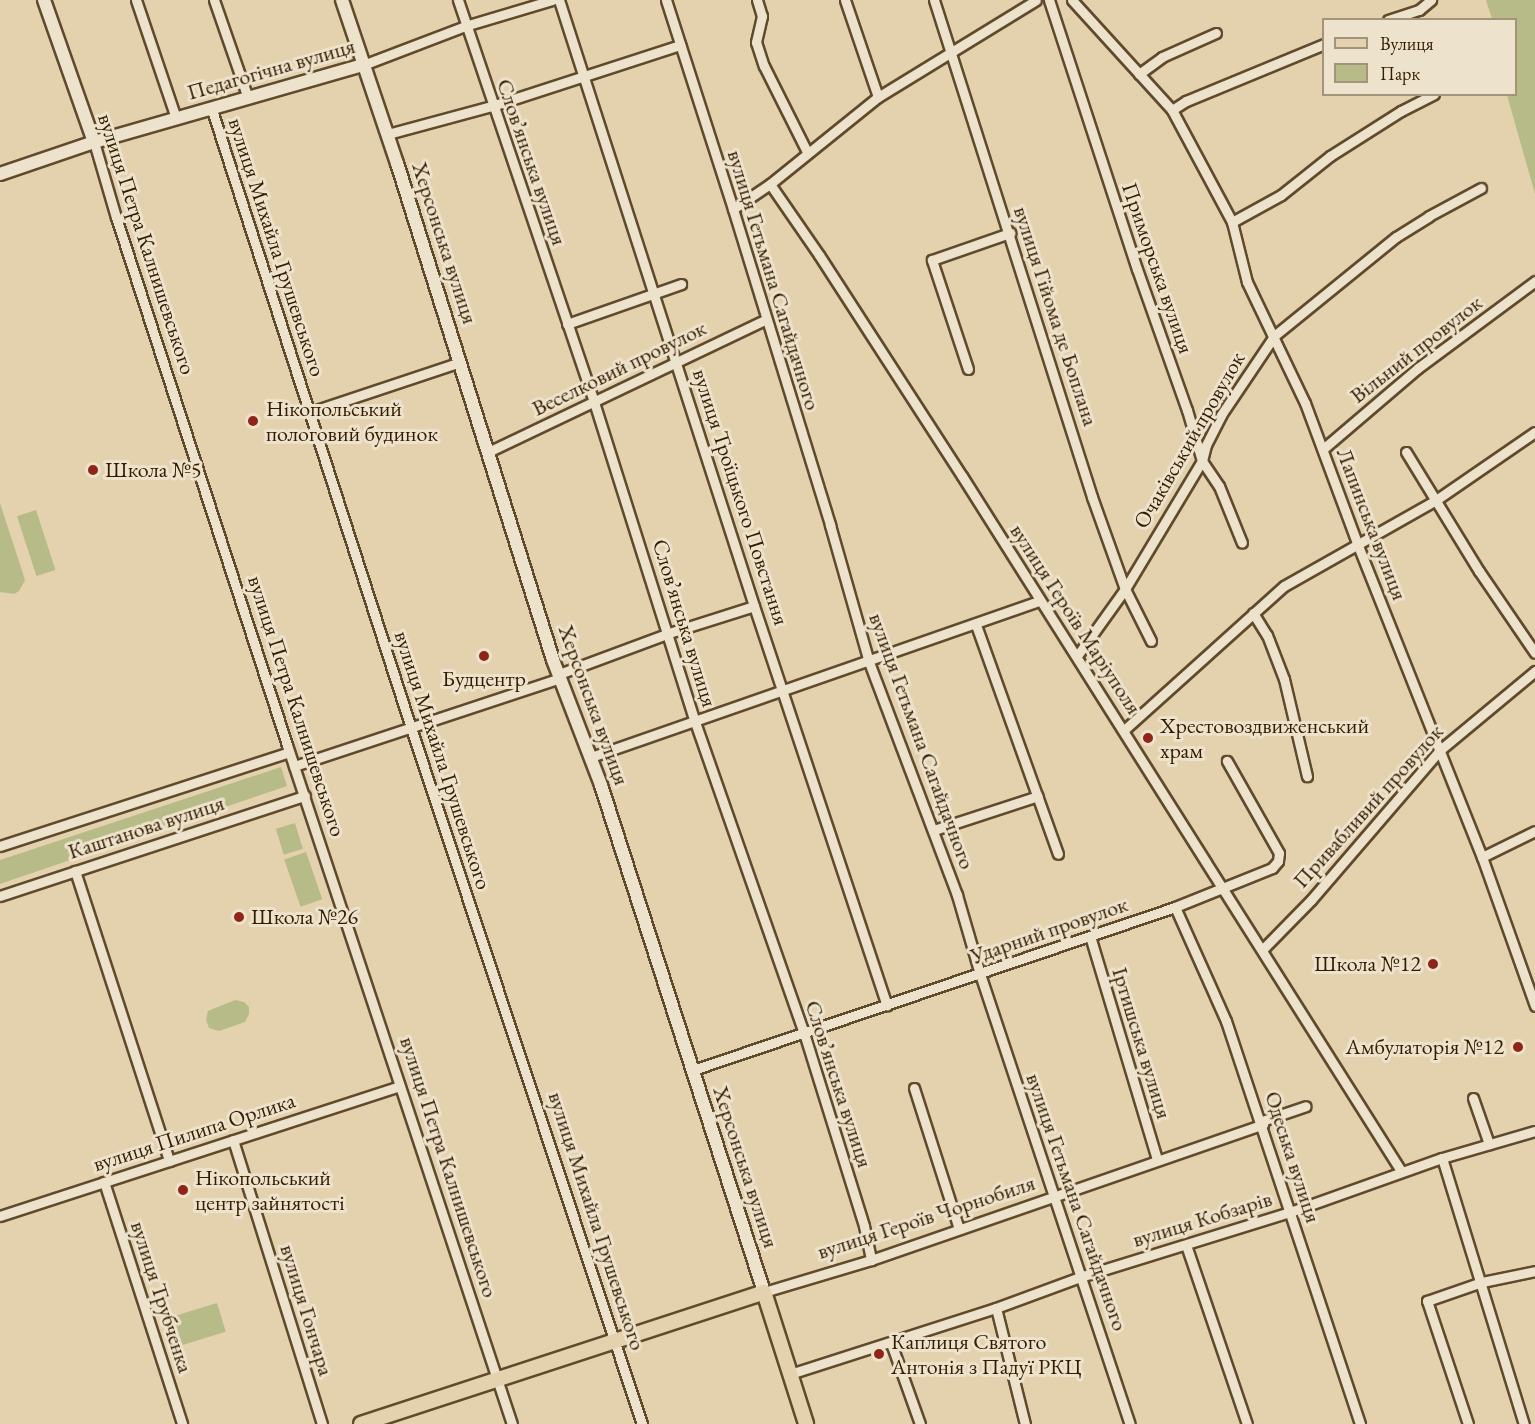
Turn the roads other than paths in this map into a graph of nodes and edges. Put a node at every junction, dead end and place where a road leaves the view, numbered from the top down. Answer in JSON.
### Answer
{"nodes":[{"id":1,"x":44,"y":0,"type":"edge"},
{"id":2,"x":136,"y":0,"type":"edge"},
{"id":3,"x":214,"y":0,"type":"edge"},
{"id":4,"x":342,"y":0,"type":"edge"},
{"id":5,"x":458,"y":0,"type":"edge"},
{"id":6,"x":552,"y":0,"type":"edge"},
{"id":7,"x":559,"y":0,"type":"edge"},
{"id":8,"x":666,"y":0,"type":"edge"},
{"id":9,"x":757,"y":0,"type":"edge"},
{"id":10,"x":845,"y":0,"type":"edge"},
{"id":11,"x":934,"y":0,"type":"edge"},
{"id":12,"x":1036,"y":0,"type":"edge"},
{"id":13,"x":1048,"y":0,"type":"edge"},
{"id":14,"x":1072,"y":0,"type":"edge"},
{"id":15,"x":1431,"y":0,"type":"edge"},
{"id":16,"x":1394,"y":18,"type":"edge"},
{"id":17,"x":465,"y":26,"type":"junction"},
{"id":18,"x":1216,"y":33,"type":"dead end"},
{"id":19,"x":1322,"y":44,"type":"edge"},
{"id":20,"x":680,"y":45,"type":"junction"},
{"id":21,"x":951,"y":53,"type":"junction"},
{"id":22,"x":363,"y":65,"type":"junction"},
{"id":23,"x":1139,"y":74,"type":"junction"},
{"id":24,"x":584,"y":75,"type":"junction"},
{"id":25,"x":1430,"y":96,"type":"edge"},
{"id":26,"x":878,"y":97,"type":"junction"},
{"id":27,"x":248,"y":98,"type":"junction"},
{"id":28,"x":492,"y":106,"type":"junction"},
{"id":29,"x":214,"y":108,"type":"junction"},
{"id":30,"x":1172,"y":110,"type":"junction"},
{"id":31,"x":176,"y":118,"type":"junction"},
{"id":32,"x":388,"y":134,"type":"junction"},
{"id":33,"x":94,"y":142,"type":"junction"},
{"id":34,"x":807,"y":152,"type":"junction"},
{"id":35,"x":0,"y":174,"type":"edge"},
{"id":36,"x":770,"y":184,"type":"junction"},
{"id":37,"x":1481,"y":188,"type":"dead end"},
{"id":38,"x":733,"y":208,"type":"junction"},
{"id":39,"x":1232,"y":222,"type":"junction"},
{"id":40,"x":1010,"y":233,"type":"junction"},
{"id":41,"x":1535,"y":281,"type":"edge"},
{"id":42,"x":681,"y":284,"type":"dead end"},
{"id":43,"x":654,"y":294,"type":"junction"},
{"id":44,"x":765,"y":320,"type":"junction"},
{"id":45,"x":567,"y":324,"type":"junction"},
{"id":46,"x":1274,"y":336,"type":"junction"},
{"id":47,"x":677,"y":361,"type":"junction"},
{"id":48,"x":460,"y":362,"type":"junction"},
{"id":49,"x":968,"y":369,"type":"dead end"},
{"id":50,"x":594,"y":402,"type":"junction"},
{"id":51,"x":310,"y":412,"type":"junction"},
{"id":52,"x":1535,"y":432,"type":"edge"},
{"id":53,"x":1323,"y":449,"type":"junction"},
{"id":54,"x":490,"y":452,"type":"junction"},
{"id":55,"x":1406,"y":452,"type":"dead end"},
{"id":56,"x":1202,"y":462,"type":"junction"},
{"id":57,"x":1436,"y":500,"type":"junction"},
{"id":58,"x":1242,"y":543,"type":"dead end"},
{"id":59,"x":1357,"y":543,"type":"junction"},
{"id":60,"x":1125,"y":589,"type":"junction"},
{"id":61,"x":1040,"y":601,"type":"junction"},
{"id":62,"x":754,"y":606,"type":"junction"},
{"id":63,"x":1253,"y":613,"type":"junction"},
{"id":64,"x":976,"y":625,"type":"junction"},
{"id":65,"x":669,"y":633,"type":"junction"},
{"id":66,"x":1151,"y":640,"type":"dead end"},
{"id":67,"x":1535,"y":653,"type":"edge"},
{"id":68,"x":1077,"y":656,"type":"junction"},
{"id":69,"x":868,"y":662,"type":"junction"},
{"id":70,"x":1534,"y":674,"type":"edge"},
{"id":71,"x":560,"y":676,"type":"junction"},
{"id":72,"x":784,"y":688,"type":"junction"},
{"id":73,"x":695,"y":722,"type":"junction"},
{"id":74,"x":411,"y":728,"type":"junction"},
{"id":75,"x":1124,"y":730,"type":"junction"},
{"id":76,"x":1440,"y":750,"type":"junction"},
{"id":77,"x":289,"y":752,"type":"junction"},
{"id":78,"x":591,"y":757,"type":"junction"},
{"id":79,"x":1227,"y":761,"type":"dead end"},
{"id":80,"x":294,"y":766,"type":"junction"},
{"id":81,"x":1307,"y":776,"type":"dead end"},
{"id":82,"x":305,"y":796,"type":"junction"},
{"id":83,"x":1038,"y":796,"type":"junction"},
{"id":84,"x":934,"y":830,"type":"junction"},
{"id":85,"x":1535,"y":831,"type":"edge"},
{"id":86,"x":0,"y":846,"type":"edge"},
{"id":87,"x":1058,"y":854,"type":"dead end"},
{"id":88,"x":1482,"y":857,"type":"junction"},
{"id":89,"x":75,"y":871,"type":"junction"},
{"id":90,"x":1222,"y":889,"type":"junction"},
{"id":91,"x":0,"y":896,"type":"edge"},
{"id":92,"x":1175,"y":907,"type":"junction"},
{"id":93,"x":1090,"y":936,"type":"junction"},
{"id":94,"x":1262,"y":950,"type":"junction"},
{"id":95,"x":981,"y":974,"type":"junction"},
{"id":96,"x":887,"y":1005,"type":"junction"},
{"id":97,"x":1535,"y":1006,"type":"edge"},
{"id":98,"x":804,"y":1033,"type":"junction"},
{"id":99,"x":693,"y":1070,"type":"junction"},
{"id":100,"x":399,"y":1086,"type":"junction"},
{"id":101,"x":914,"y":1088,"type":"dead end"},
{"id":102,"x":1473,"y":1098,"type":"dead end"},
{"id":103,"x":1306,"y":1106,"type":"dead end"},
{"id":104,"x":1262,"y":1123,"type":"junction"},
{"id":105,"x":1535,"y":1131,"type":"edge"},
{"id":106,"x":233,"y":1140,"type":"junction"},
{"id":107,"x":1490,"y":1144,"type":"junction"},
{"id":108,"x":1442,"y":1158,"type":"junction"},
{"id":109,"x":1157,"y":1160,"type":"junction"},
{"id":110,"x":169,"y":1161,"type":"junction"},
{"id":111,"x":1401,"y":1171,"type":"junction"},
{"id":112,"x":104,"y":1182,"type":"junction"},
{"id":113,"x":1054,"y":1197,"type":"junction"},
{"id":114,"x":1290,"y":1212,"type":"junction"},
{"id":115,"x":0,"y":1216,"type":"edge"},
{"id":116,"x":959,"y":1229,"type":"junction"},
{"id":117,"x":1186,"y":1245,"type":"junction"},
{"id":118,"x":871,"y":1260,"type":"junction"},
{"id":119,"x":1535,"y":1271,"type":"edge"},
{"id":120,"x":1083,"y":1276,"type":"junction"},
{"id":121,"x":1482,"y":1282,"type":"junction"},
{"id":122,"x":764,"y":1292,"type":"junction"},
{"id":123,"x":996,"y":1308,"type":"junction"},
{"id":124,"x":616,"y":1340,"type":"junction"},
{"id":125,"x":891,"y":1343,"type":"junction"},
{"id":126,"x":790,"y":1374,"type":"junction"},
{"id":127,"x":497,"y":1379,"type":"junction"},
{"id":128,"x":182,"y":1424,"type":"edge"},
{"id":129,"x":322,"y":1424,"type":"edge"},
{"id":130,"x":361,"y":1424,"type":"edge"},
{"id":131,"x":512,"y":1424,"type":"edge"},
{"id":132,"x":642,"y":1424,"type":"edge"},
{"id":133,"x":806,"y":1424,"type":"edge"},
{"id":134,"x":920,"y":1424,"type":"edge"},
{"id":135,"x":1025,"y":1424,"type":"edge"},
{"id":136,"x":1130,"y":1424,"type":"edge"},
{"id":137,"x":1247,"y":1424,"type":"edge"},
{"id":138,"x":1360,"y":1424,"type":"edge"},
{"id":139,"x":1468,"y":1424,"type":"edge"},
{"id":140,"x":1524,"y":1424,"type":"edge"}],
"edges":[{"from":1,"to":33,"type":"main road","name":"вулиця Петра Калнишевського"},
{"from":2,"to":31,"type":"street"},
{"from":3,"to":27,"type":"street"},
{"from":4,"to":22,"type":"main road","name":"Херсонська вулиця"},
{"from":5,"to":17,"type":"street","name":"Словʼянська вулиця"},
{"from":6,"to":17,"type":"street","name":"Педагогічна вулиця"},
{"from":7,"to":24,"type":"street","name":"вулиця Троїцького Повстання"},
{"from":8,"to":20,"type":"street","name":"вулиця Гетьмана Сагайдачного"},
{"from":9,"to":34,"type":"street"},
{"from":10,"to":26,"type":"street"},
{"from":11,"to":21,"type":"street","name":"вулиця Гійома де Боплана"},
{"from":12,"to":21,"type":"street"},
{"from":13,"to":56,"type":"street","name":"Приморська вулиця"},
{"from":14,"to":23,"type":"street","name":"Лапинська вулиця"},
{"from":15,"to":16,"type":"street"},
{"from":17,"to":22,"type":"street","name":"Педагогічна вулиця"},
{"from":17,"to":28,"type":"street","name":"Словʼянська вулиця"},
{"from":18,"to":23,"type":"street"},
{"from":19,"to":30,"type":"street"},
{"from":20,"to":24,"type":"street"},
{"from":20,"to":38,"type":"street","name":"вулиця Гетьмана Сагайдачного"},
{"from":21,"to":26,"type":"street"},
{"from":21,"to":40,"type":"street","name":"вулиця Гійома де Боплана"},
{"from":22,"to":27,"type":"main road","name":"Педагогічна вулиця"},
{"from":22,"to":32,"type":"main road","name":"Херсонська вулиця"},
{"from":23,"to":30,"type":"street","name":"Лапинська вулиця"},
{"from":24,"to":28,"type":"street"},
{"from":24,"to":43,"type":"street","name":"вулиця Троїцького Повстання"},
{"from":25,"to":39,"type":"street"},
{"from":26,"to":34,"type":"street"},
{"from":27,"to":29,"type":"main road","name":"Педагогічна вулиця"},
{"from":28,"to":32,"type":"street"},
{"from":28,"to":45,"type":"street","name":"Словʼянська вулиця"},
{"from":29,"to":31,"type":"main road","name":"Педагогічна вулиця"},
{"from":29,"to":51,"type":"street","name":"вулиця Михайла Грушевського"},
{"from":30,"to":39,"type":"street","name":"Лапинська вулиця"},
{"from":31,"to":33,"type":"main road","name":"Педагогічна вулиця"},
{"from":32,"to":48,"type":"main road","name":"Херсонська вулиця"},
{"from":33,"to":35,"type":"main road","name":"Педагогічна вулиця"},
{"from":33,"to":77,"type":"street","name":"вулиця Петра Калнишевського"},
{"from":34,"to":36,"type":"street"},
{"from":36,"to":38,"type":"street"},
{"from":36,"to":61,"type":"street","name":"вулиця Героїв Маріуполя"},
{"from":37,"to":46,"type":"street","name":"Очаківський провулок"},
{"from":38,"to":44,"type":"street","name":"вулиця Гетьмана Сагайдачного"},
{"from":39,"to":46,"type":"street","name":"Лапинська вулиця"},
{"from":40,"to":49,"type":"street"},
{"from":40,"to":60,"type":"street","name":"вулиця Гійома де Боплана"},
{"from":41,"to":53,"type":"street","name":"Вільний провулок"},
{"from":42,"to":43,"type":"street"},
{"from":43,"to":45,"type":"street"},
{"from":43,"to":47,"type":"street","name":"вулиця Троїцького Повстання"},
{"from":44,"to":47,"type":"street","name":"Веселковий провулок"},
{"from":44,"to":69,"type":"street","name":"вулиця Гетьмана Сагайдачного"},
{"from":45,"to":50,"type":"street","name":"Словʼянська вулиця"},
{"from":46,"to":53,"type":"street","name":"Лапинська вулиця"},
{"from":46,"to":56,"type":"street","name":"Очаківський провулок"},
{"from":47,"to":50,"type":"street","name":"Веселковий провулок"},
{"from":47,"to":62,"type":"street","name":"вулиця Троїцького Повстання"},
{"from":48,"to":51,"type":"street"},
{"from":48,"to":54,"type":"main road","name":"Херсонська вулиця"},
{"from":50,"to":54,"type":"street","name":"Веселковий провулок"},
{"from":50,"to":65,"type":"street","name":"Словʼянська вулиця"},
{"from":51,"to":74,"type":"street","name":"вулиця Михайла Грушевського"},
{"from":52,"to":57,"type":"street"},
{"from":53,"to":59,"type":"street","name":"Лапинська вулиця"},
{"from":54,"to":71,"type":"main road","name":"Херсонська вулиця"},
{"from":55,"to":57,"type":"street"},
{"from":56,"to":58,"type":"street","name":"Приморська вулиця"},
{"from":56,"to":60,"type":"street","name":"Очаківський провулок"},
{"from":57,"to":59,"type":"street"},
{"from":57,"to":67,"type":"street"},
{"from":59,"to":63,"type":"street"},
{"from":59,"to":76,"type":"street","name":"Лапинська вулиця"},
{"from":60,"to":66,"type":"street","name":"вулиця Гійома де Боплана"},
{"from":60,"to":68,"type":"street","name":"Очаківський провулок"},
{"from":61,"to":64,"type":"street"},
{"from":61,"to":68,"type":"street","name":"вулиця Героїв Маріуполя"},
{"from":62,"to":65,"type":"street"},
{"from":62,"to":72,"type":"street","name":"вулиця Троїцького Повстання"},
{"from":63,"to":75,"type":"street"},
{"from":63,"to":81,"type":"street"},
{"from":64,"to":69,"type":"street"},
{"from":64,"to":83,"type":"street"},
{"from":65,"to":71,"type":"street"},
{"from":65,"to":73,"type":"street","name":"Словʼянська вулиця"},
{"from":68,"to":75,"type":"street","name":"вулиця Героїв Маріуполя"},
{"from":69,"to":72,"type":"street"},
{"from":69,"to":84,"type":"street","name":"вулиця Гетьмана Сагайдачного"},
{"from":70,"to":76,"type":"street","name":"Привабливий провулок"},
{"from":71,"to":74,"type":"street"},
{"from":71,"to":78,"type":"main road","name":"Херсонська вулиця"},
{"from":72,"to":73,"type":"street"},
{"from":72,"to":96,"type":"street","name":"вулиця Троїцького Повстання"},
{"from":73,"to":78,"type":"street"},
{"from":73,"to":98,"type":"street","name":"Словʼянська вулиця"},
{"from":74,"to":80,"type":"street"},
{"from":74,"to":124,"type":"street","name":"вулиця Михайла Грушевського"},
{"from":75,"to":90,"type":"street","name":"вулиця Героїв Маріуполя"},
{"from":76,"to":88,"type":"street","name":"Лапинська вулиця"},
{"from":76,"to":94,"type":"street","name":"Привабливий провулок"},
{"from":77,"to":80,"type":"street","name":"вулиця Петра Калнишевського"},
{"from":77,"to":86,"type":"street","name":"Каштанова вулиця"},
{"from":78,"to":99,"type":"main road","name":"Херсонська вулиця"},
{"from":79,"to":90,"type":"street"},
{"from":80,"to":82,"type":"street","name":"вулиця Петра Калнишевського"},
{"from":82,"to":89,"type":"street","name":"Каштанова вулиця"},
{"from":82,"to":100,"type":"street","name":"вулиця Петра Калнишевського"},
{"from":83,"to":84,"type":"street"},
{"from":83,"to":87,"type":"street"},
{"from":84,"to":95,"type":"street","name":"вулиця Гетьмана Сагайдачного"},
{"from":85,"to":88,"type":"street"},
{"from":88,"to":97,"type":"street","name":"Лапинська вулиця"},
{"from":89,"to":91,"type":"street","name":"Каштанова вулиця"},
{"from":89,"to":110,"type":"street"},
{"from":90,"to":92,"type":"street","name":"Ударний провулок"},
{"from":90,"to":94,"type":"street","name":"вулиця Героїв Маріуполя"},
{"from":92,"to":93,"type":"street","name":"Ударний провулок"},
{"from":92,"to":104,"type":"street","name":"Одеська вулиця"},
{"from":93,"to":95,"type":"street","name":"Ударний провулок"},
{"from":93,"to":109,"type":"street","name":"Іртишська вулиця"},
{"from":94,"to":111,"type":"street","name":"вулиця Героїв Маріуполя"},
{"from":95,"to":96,"type":"street","name":"Ударний провулок"},
{"from":95,"to":113,"type":"street","name":"вулиця Гетьмана Сагайдачного"},
{"from":96,"to":98,"type":"street"},
{"from":98,"to":99,"type":"street"},
{"from":98,"to":118,"type":"street","name":"Словʼянська вулиця"},
{"from":99,"to":122,"type":"main road","name":"Херсонська вулиця"},
{"from":100,"to":106,"type":"street","name":"вулиця Пилипа Орлика"},
{"from":100,"to":127,"type":"street","name":"вулиця Петра Калнишевського"},
{"from":101,"to":116,"type":"street"},
{"from":102,"to":107,"type":"street"},
{"from":103,"to":104,"type":"street","name":"вулиця Героїв Чорнобиля"},
{"from":104,"to":109,"type":"street","name":"вулиця Героїв Чорнобиля"},
{"from":104,"to":114,"type":"street","name":"Одеська вулиця"},
{"from":105,"to":107,"type":"street","name":"вулиця Кобзарів"},
{"from":106,"to":110,"type":"street","name":"вулиця Пилипа Орлика"},
{"from":106,"to":129,"type":"street","name":"вулиця Гончара"},
{"from":107,"to":108,"type":"street","name":"вулиця Кобзарів"},
{"from":108,"to":111,"type":"street","name":"вулиця Кобзарів"},
{"from":108,"to":121,"type":"street"},
{"from":109,"to":113,"type":"street","name":"вулиця Героїв Чорнобиля"},
{"from":110,"to":112,"type":"street","name":"вулиця Пилипа Орлика"},
{"from":111,"to":114,"type":"street","name":"вулиця Кобзарів"},
{"from":112,"to":115,"type":"street","name":"вулиця Пилипа Орлика"},
{"from":112,"to":128,"type":"street","name":"вулиця Трубченка"},
{"from":113,"to":116,"type":"street","name":"вулиця Героїв Чорнобиля"},
{"from":113,"to":120,"type":"street","name":"вулиця Гетьмана Сагайдачного"},
{"from":114,"to":117,"type":"street","name":"вулиця Кобзарів"},
{"from":114,"to":138,"type":"street","name":"Одеська вулиця"},
{"from":116,"to":118,"type":"street","name":"вулиця Героїв Чорнобиля"},
{"from":117,"to":120,"type":"street","name":"вулиця Кобзарів"},
{"from":117,"to":137,"type":"street"},
{"from":118,"to":122,"type":"street","name":"вулиця Героїв Чорнобиля"},
{"from":119,"to":121,"type":"street"},
{"from":120,"to":123,"type":"street","name":"вулиця Кобзарів"},
{"from":120,"to":136,"type":"street","name":"вулиця Гетьмана Сагайдачного"},
{"from":121,"to":139,"type":"street"},
{"from":121,"to":140,"type":"street"},
{"from":122,"to":124,"type":"main road","name":"вулиця Героїв Чорнобиля"},
{"from":122,"to":126,"type":"main road","name":"Херсонська вулиця"},
{"from":123,"to":125,"type":"street","name":"вулиця Кобзарів"},
{"from":123,"to":135,"type":"street"},
{"from":124,"to":127,"type":"main road","name":"вулиця Героїв Чорнобиля"},
{"from":124,"to":132,"type":"street","name":"вулиця Михайла Грушевського"},
{"from":125,"to":126,"type":"street","name":"вулиця Кобзарів"},
{"from":125,"to":134,"type":"street"},
{"from":126,"to":133,"type":"main road","name":"Херсонська вулиця"},
{"from":127,"to":130,"type":"main road","name":"вулиця Героїв Чорнобиля"},
{"from":127,"to":131,"type":"street","name":"вулиця Петра Калнишевського"}]}
